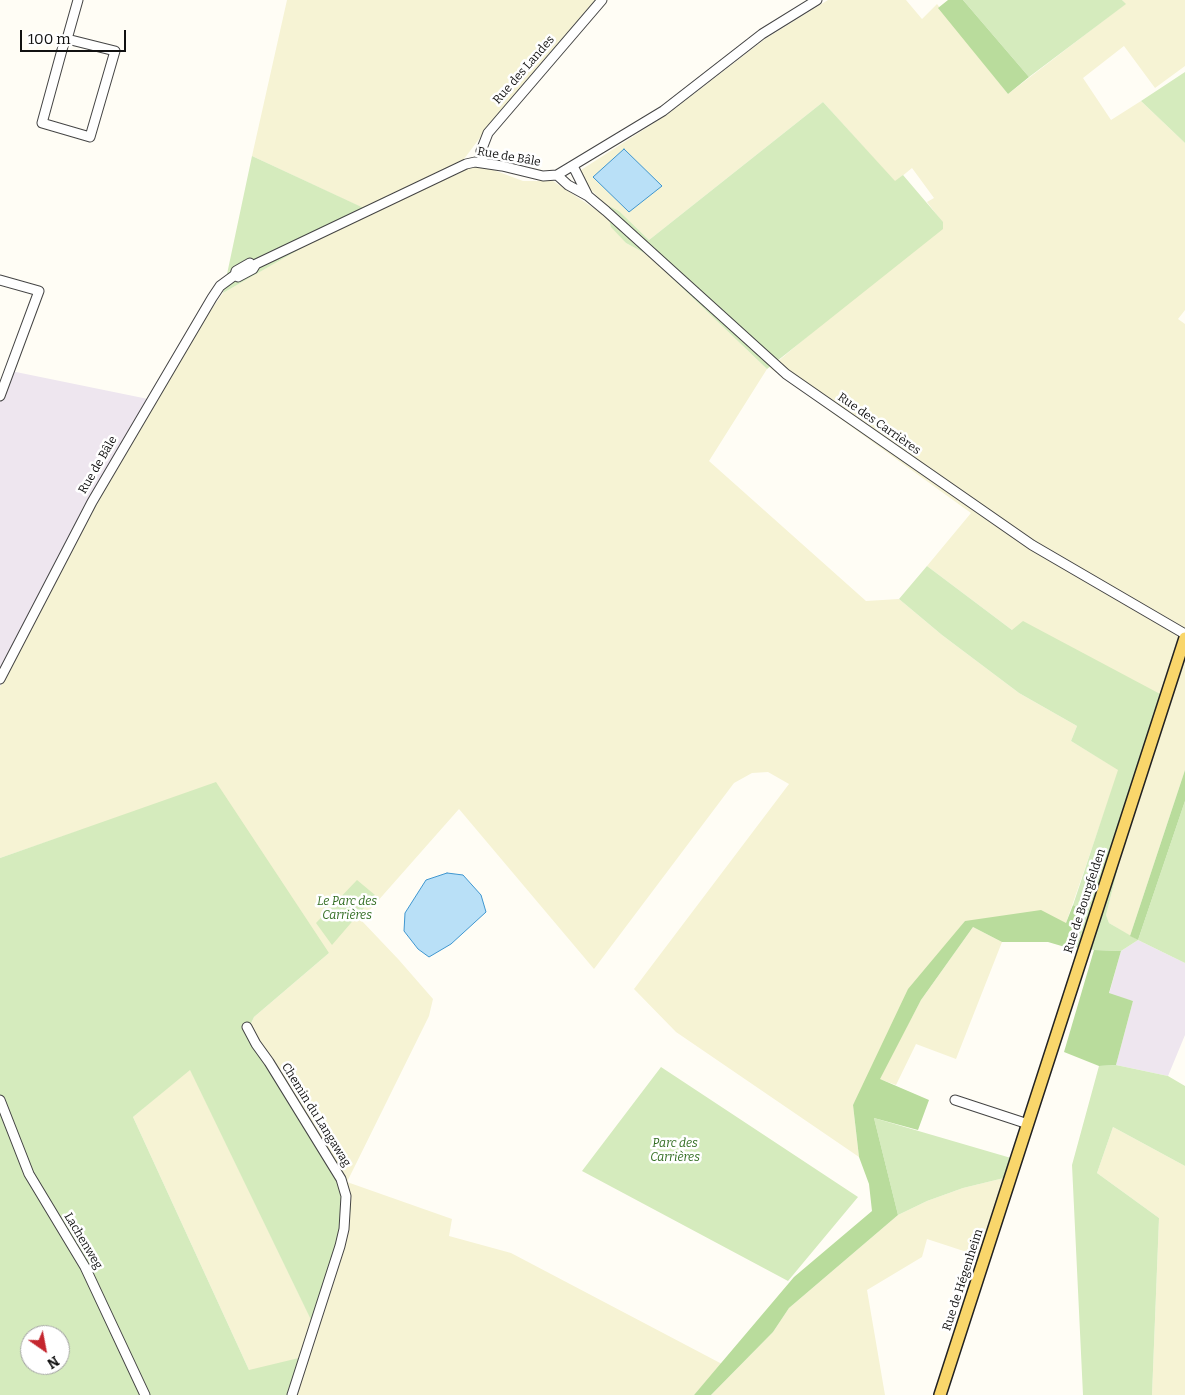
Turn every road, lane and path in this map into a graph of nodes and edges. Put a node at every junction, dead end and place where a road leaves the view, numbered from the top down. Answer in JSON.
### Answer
{"nodes":[{"id":1,"x":78,"y":0,"type":"edge"},
{"id":2,"x":602,"y":0,"type":"edge"},
{"id":3,"x":817,"y":0,"type":"edge"},
{"id":4,"x":65,"y":39,"type":"dead end"},
{"id":5,"x":483,"y":163,"type":"junction"},
{"id":6,"x":573,"y":166,"type":"junction"},
{"id":7,"x":557,"y":175,"type":"junction"},
{"id":8,"x":588,"y":196,"type":"junction"},
{"id":9,"x":0,"y":280,"type":"edge"},
{"id":10,"x":0,"y":396,"type":"edge"},
{"id":11,"x":1185,"y":634,"type":"edge"},
{"id":12,"x":1185,"y":638,"type":"edge"},
{"id":13,"x":0,"y":679,"type":"edge"},
{"id":14,"x":247,"y":1027,"type":"dead end"},
{"id":15,"x":0,"y":1100,"type":"edge"},
{"id":16,"x":955,"y":1100,"type":"dead end"},
{"id":17,"x":1028,"y":1124,"type":"junction"},
{"id":18,"x":1012,"y":1173,"type":"joint"},
{"id":19,"x":145,"y":1395,"type":"edge"},
{"id":20,"x":292,"y":1395,"type":"edge"},
{"id":21,"x":940,"y":1395,"type":"edge"}],
"edges":[{"from":1,"to":4,"type":"street"},
{"from":2,"to":5,"type":"street","name":"Rue des Landes"},
{"from":3,"to":6,"type":"street","name":"Rue de Bâle"},
{"from":5,"to":7,"type":"street","name":"Rue de Bâle"},
{"from":5,"to":13,"type":"street","name":"Rue de Bâle"},
{"from":6,"to":7,"type":"street","name":"Rue de Bâle"},
{"from":6,"to":8,"type":"street","name":"Rue des Carrières"},
{"from":7,"to":8,"type":"street","name":"Rue des Carrières"},
{"from":8,"to":11,"type":"street","name":"Rue des Carrières"},
{"from":9,"to":10,"type":"street"},
{"from":12,"to":17,"type":"main road","name":"Rue de Bourgfelden"},
{"from":14,"to":20,"type":"street","name":"Chemin du Langawag"},
{"from":15,"to":19,"type":"street","name":"Lachenweg"},
{"from":16,"to":17,"type":"street"},
{"from":17,"to":18,"type":"main road","name":"Rue de Bourgfelden"},
{"from":18,"to":21,"type":"main road","name":"Rue de Hégenheim"}]}
